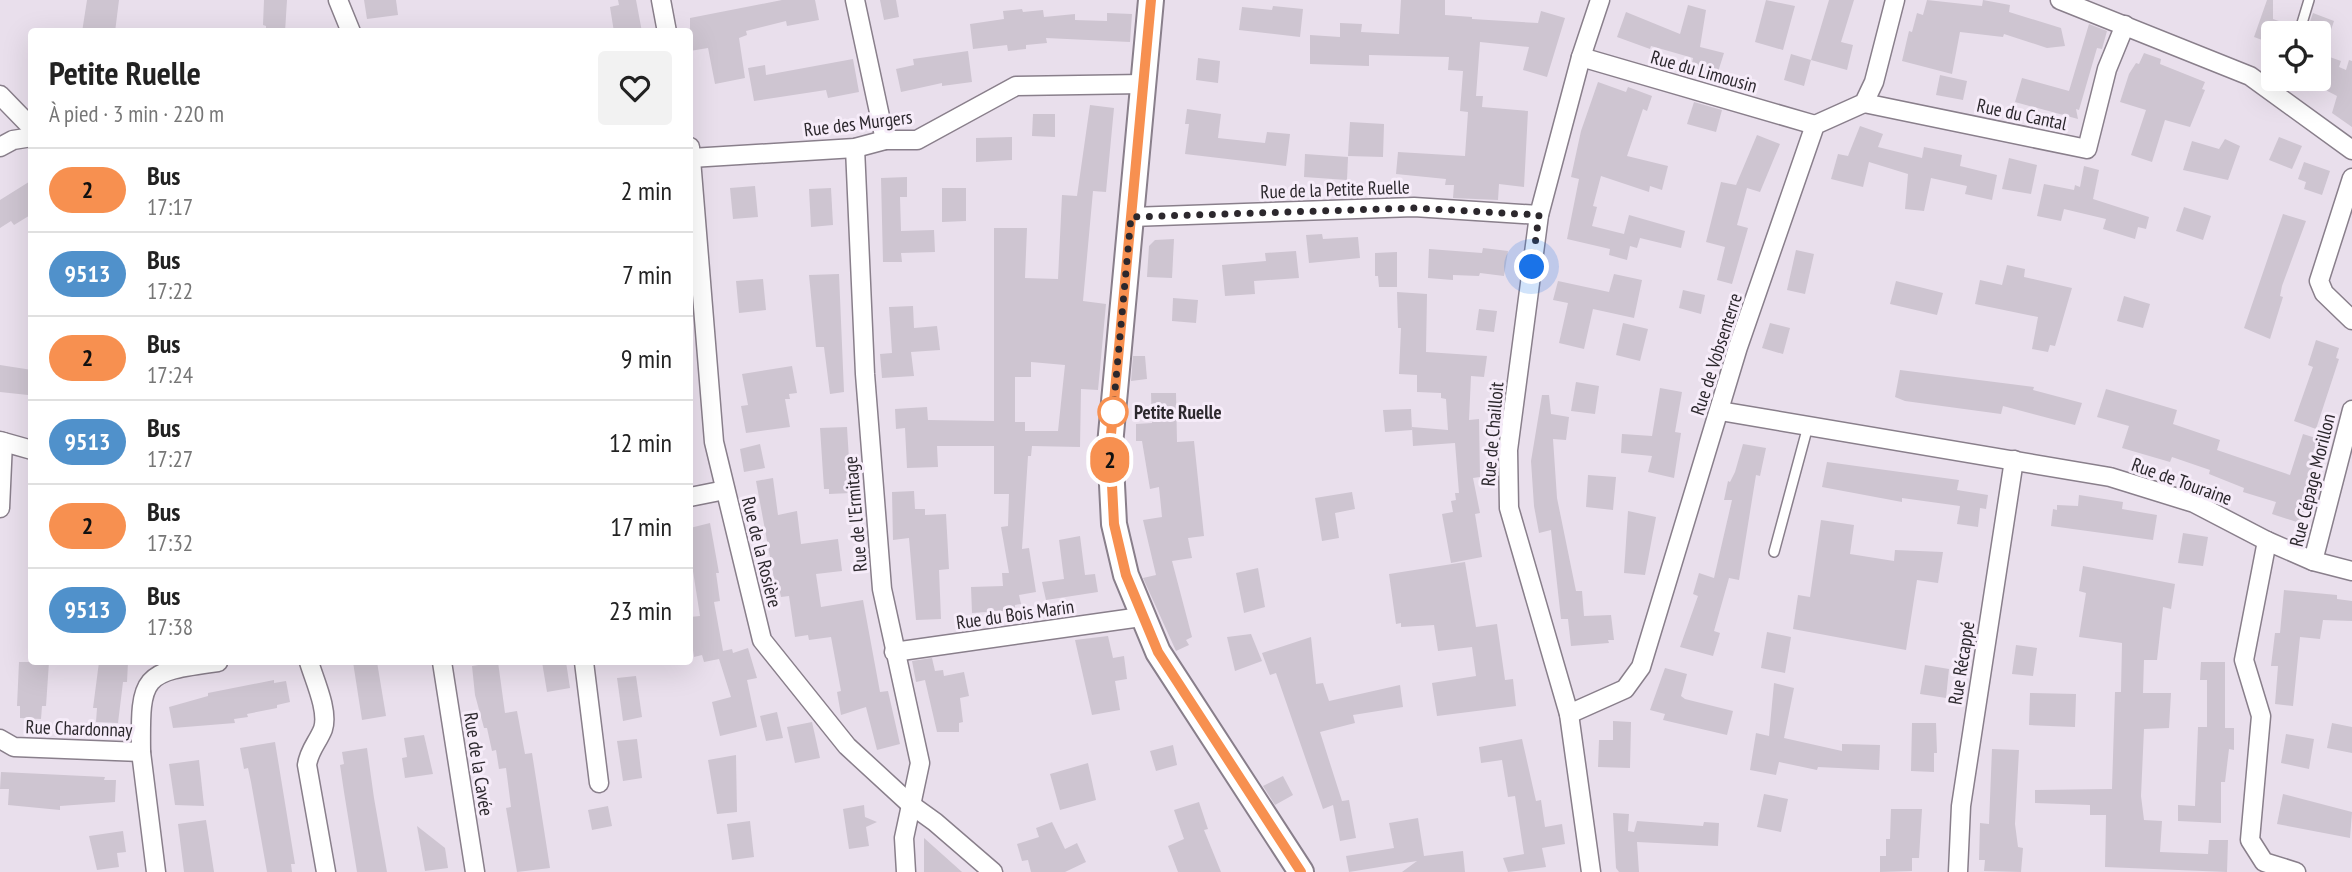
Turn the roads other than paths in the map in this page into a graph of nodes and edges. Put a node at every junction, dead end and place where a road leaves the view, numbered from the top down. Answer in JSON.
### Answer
{"nodes":[{"id":1,"x":338,"y":0,"type":"edge"},
{"id":2,"x":661,"y":0,"type":"edge"},
{"id":3,"x":855,"y":0,"type":"edge"},
{"id":4,"x":1151,"y":0,"type":"edge"},
{"id":5,"x":1600,"y":0,"type":"edge"},
{"id":6,"x":1895,"y":0,"type":"edge"},
{"id":7,"x":2060,"y":0,"type":"edge"},
{"id":8,"x":2309,"y":0,"type":"edge"},
{"id":9,"x":2303,"y":21,"type":"edge"},
{"id":10,"x":2125,"y":26,"type":"junction"},
{"id":11,"x":349,"y":28,"type":"edge"},
{"id":12,"x":666,"y":28,"type":"edge"},
{"id":13,"x":1581,"y":57,"type":"junction"},
{"id":14,"x":2261,"y":80,"type":"edge"},
{"id":15,"x":1143,"y":84,"type":"junction"},
{"id":16,"x":2284,"y":91,"type":"edge"},
{"id":17,"x":0,"y":94,"type":"edge"},
{"id":18,"x":1864,"y":103,"type":"junction"},
{"id":19,"x":28,"y":124,"type":"edge"},
{"id":20,"x":1815,"y":125,"type":"junction"},
{"id":21,"x":28,"y":138,"type":"edge"},
{"id":22,"x":885,"y":139,"type":"junction"},
{"id":23,"x":0,"y":146,"type":"edge"},
{"id":24,"x":855,"y":148,"type":"junction"},
{"id":25,"x":2352,"y":149,"type":"edge"},
{"id":26,"x":693,"y":153,"type":"edge"},
{"id":27,"x":2352,"y":178,"type":"edge"},
{"id":28,"x":693,"y":189,"type":"edge"},
{"id":29,"x":1539,"y":215,"type":"junction"},
{"id":30,"x":1131,"y":217,"type":"junction"},
{"id":31,"x":2352,"y":320,"type":"edge"},
{"id":32,"x":2352,"y":410,"type":"edge"},
{"id":33,"x":1720,"y":411,"type":"junction"},
{"id":34,"x":1808,"y":426,"type":"junction"},
{"id":35,"x":2,"y":442,"type":"edge"},
{"id":36,"x":28,"y":449,"type":"edge"},
{"id":37,"x":2014,"y":460,"type":"junction"},
{"id":38,"x":724,"y":490,"type":"junction"},
{"id":39,"x":693,"y":496,"type":"edge"},
{"id":40,"x":0,"y":508,"type":"edge"},
{"id":41,"x":2267,"y":541,"type":"junction"},
{"id":42,"x":1774,"y":552,"type":"dead end"},
{"id":43,"x":2313,"y":561,"type":"junction"},
{"id":44,"x":2352,"y":571,"type":"edge"},
{"id":45,"x":1141,"y":617,"type":"junction"},
{"id":46,"x":894,"y":652,"type":"junction"},
{"id":47,"x":194,"y":665,"type":"edge"},
{"id":48,"x":310,"y":665,"type":"edge"},
{"id":49,"x":442,"y":665,"type":"edge"},
{"id":50,"x":584,"y":665,"type":"edge"},
{"id":51,"x":1569,"y":714,"type":"junction"},
{"id":52,"x":0,"y":739,"type":"edge"},
{"id":53,"x":141,"y":752,"type":"junction"},
{"id":54,"x":599,"y":783,"type":"dead end"},
{"id":55,"x":910,"y":804,"type":"junction"},
{"id":56,"x":156,"y":872,"type":"edge"},
{"id":57,"x":326,"y":872,"type":"edge"},
{"id":58,"x":475,"y":872,"type":"edge"},
{"id":59,"x":906,"y":872,"type":"edge"},
{"id":60,"x":993,"y":872,"type":"edge"},
{"id":61,"x":1301,"y":872,"type":"edge"},
{"id":62,"x":1591,"y":872,"type":"edge"},
{"id":63,"x":1958,"y":872,"type":"edge"},
{"id":64,"x":2296,"y":872,"type":"edge"}],
"edges":[{"from":1,"to":11,"type":"street"},
{"from":2,"to":12,"type":"street"},
{"from":3,"to":22,"type":"street"},
{"from":4,"to":15,"type":"street"},
{"from":5,"to":13,"type":"street","name":"Rue de Chailloit"},
{"from":6,"to":18,"type":"street"},
{"from":7,"to":10,"type":"street"},
{"from":8,"to":9,"type":"lane"},
{"from":10,"to":14,"type":"street"},
{"from":10,"to":18,"type":"street","name":"Rue du Cantal"},
{"from":13,"to":20,"type":"street","name":"Rue du Limousin"},
{"from":13,"to":29,"type":"street","name":"Rue de Chailloit"},
{"from":15,"to":22,"type":"street","name":"Rue des Murgers"},
{"from":15,"to":30,"type":"street"},
{"from":16,"to":25,"type":"street"},
{"from":17,"to":19,"type":"street"},
{"from":18,"to":20,"type":"street"},
{"from":20,"to":33,"type":"street","name":"Rue de Vobsenterre"},
{"from":21,"to":23,"type":"street"},
{"from":22,"to":24,"type":"street","name":"Rue des Murgers"},
{"from":24,"to":26,"type":"street","name":"Rue des Murgers"},
{"from":24,"to":46,"type":"street","name":"Rue de l'Ermitage"},
{"from":27,"to":31,"type":"street"},
{"from":28,"to":38,"type":"street","name":"Rue de la Rosière"},
{"from":29,"to":30,"type":"street","name":"Rue de la Petite Ruelle"},
{"from":29,"to":51,"type":"street","name":"Rue de Chailloit"},
{"from":30,"to":45,"type":"street"},
{"from":32,"to":43,"type":"street","name":"Rue Cépage Morillon"},
{"from":33,"to":34,"type":"street","name":"Rue de Touraine"},
{"from":33,"to":51,"type":"street","name":"Rue de Vobsenterre"},
{"from":34,"to":37,"type":"street","name":"Rue de Touraine"},
{"from":34,"to":42,"type":"lane"},
{"from":35,"to":36,"type":"street"},
{"from":35,"to":40,"type":"street"},
{"from":37,"to":41,"type":"street","name":"Rue de Touraine"},
{"from":37,"to":63,"type":"street","name":"Rue Récappé"},
{"from":38,"to":39,"type":"street"},
{"from":38,"to":55,"type":"street","name":"Rue de la Rosière"},
{"from":41,"to":43,"type":"street","name":"Rue de Touraine"},
{"from":41,"to":64,"type":"street"},
{"from":43,"to":44,"type":"street","name":"Rue de Touraine"},
{"from":45,"to":46,"type":"street","name":"Rue du Bois Marin"},
{"from":45,"to":61,"type":"street"},
{"from":46,"to":55,"type":"street","name":"Rue de l'Ermitage"},
{"from":47,"to":53,"type":"street","name":"Rue Chardonnay"},
{"from":48,"to":57,"type":"street"},
{"from":49,"to":58,"type":"street","name":"Rue de la Cavée"},
{"from":50,"to":54,"type":"street"},
{"from":51,"to":62,"type":"street","name":"Rue de Chailloit"},
{"from":52,"to":53,"type":"street","name":"Rue Chardonnay"},
{"from":53,"to":56,"type":"street"},
{"from":55,"to":59,"type":"street","name":"Rue de l'Ermitage"},
{"from":55,"to":60,"type":"street","name":"Rue de la Rosière"}]}
